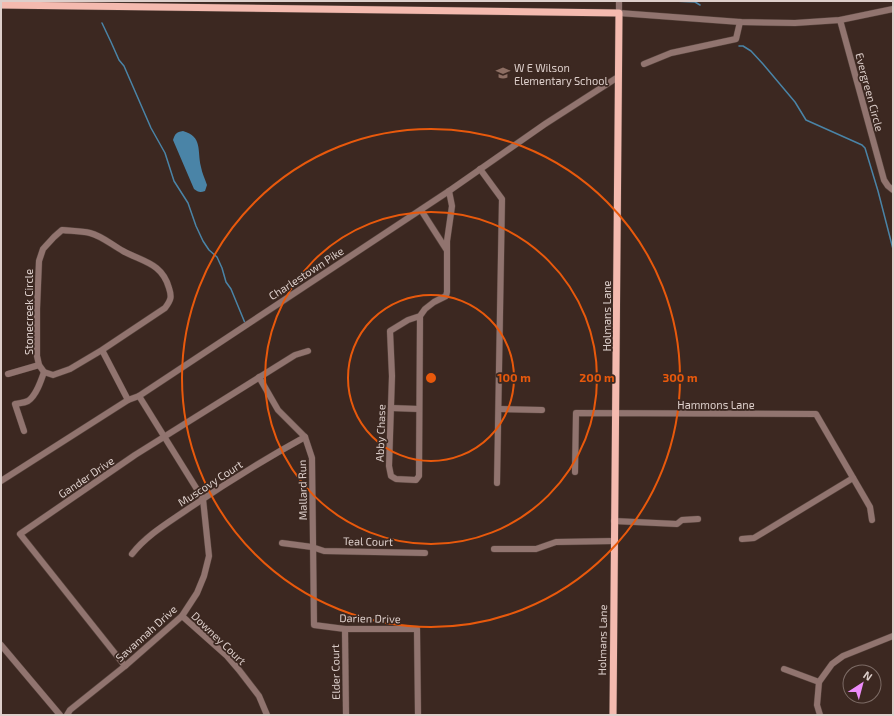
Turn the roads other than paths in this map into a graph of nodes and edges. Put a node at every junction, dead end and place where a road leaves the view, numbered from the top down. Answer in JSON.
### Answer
{"nodes":[{"id":1,"x":619,"y":1,"type":"edge"},
{"id":2,"x":123,"y":4,"type":"edge"},
{"id":3,"x":1,"y":5,"type":"edge"},
{"id":4,"x":893,"y":10,"type":"edge"},
{"id":5,"x":619,"y":13,"type":"junction"},
{"id":6,"x":840,"y":20,"type":"junction"},
{"id":7,"x":740,"y":22,"type":"junction"},
{"id":8,"x":644,"y":64,"type":"dead end"},
{"id":9,"x":618,"y":77,"type":"junction"},
{"id":10,"x":480,"y":170,"type":"junction"},
{"id":11,"x":893,"y":190,"type":"edge"},
{"id":12,"x":449,"y":191,"type":"junction"},
{"id":13,"x":421,"y":210,"type":"junction"},
{"id":14,"x":447,"y":249,"type":"junction"},
{"id":15,"x":420,"y":316,"type":"junction"},
{"id":16,"x":102,"y":350,"type":"junction"},
{"id":17,"x":308,"y":352,"type":"dead end"},
{"id":18,"x":39,"y":365,"type":"junction"},
{"id":19,"x":44,"y":372,"type":"junction"},
{"id":20,"x":8,"y":374,"type":"dead end"},
{"id":21,"x":260,"y":377,"type":"junction"},
{"id":22,"x":139,"y":396,"type":"junction"},
{"id":23,"x":128,"y":400,"type":"junction"},
{"id":24,"x":391,"y":408,"type":"junction"},
{"id":25,"x":419,"y":409,"type":"junction"},
{"id":26,"x":499,"y":409,"type":"junction"},
{"id":27,"x":542,"y":410,"type":"dead end"},
{"id":28,"x":616,"y":413,"type":"junction"},
{"id":29,"x":24,"y":431,"type":"dead end"},
{"id":30,"x":165,"y":437,"type":"junction"},
{"id":31,"x":305,"y":437,"type":"junction"},
{"id":32,"x":574,"y":472,"type":"dead end"},
{"id":33,"x":853,"y":478,"type":"junction"},
{"id":34,"x":1,"y":481,"type":"edge"},
{"id":35,"x":497,"y":483,"type":"dead end"},
{"id":36,"x":203,"y":499,"type":"junction"},
{"id":37,"x":698,"y":519,"type":"dead end"},
{"id":38,"x":872,"y":520,"type":"dead end"},
{"id":39,"x":614,"y":521,"type":"junction"},
{"id":40,"x":742,"y":539,"type":"dead end"},
{"id":41,"x":614,"y":541,"type":"junction"},
{"id":42,"x":282,"y":543,"type":"dead end"},
{"id":43,"x":312,"y":547,"type":"junction"},
{"id":44,"x":494,"y":549,"type":"dead end"},
{"id":45,"x":425,"y":552,"type":"dead end"},
{"id":46,"x":132,"y":554,"type":"dead end"},
{"id":47,"x":182,"y":616,"type":"junction"},
{"id":48,"x":345,"y":629,"type":"junction"},
{"id":49,"x":893,"y":636,"type":"edge"},
{"id":50,"x":1,"y":645,"type":"edge"},
{"id":51,"x":125,"y":666,"type":"junction"},
{"id":52,"x":784,"y":669,"type":"dead end"},
{"id":53,"x":819,"y":682,"type":"junction"},
{"id":54,"x":60,"y":715,"type":"edge"},
{"id":55,"x":67,"y":715,"type":"edge"},
{"id":56,"x":267,"y":715,"type":"edge"},
{"id":57,"x":346,"y":715,"type":"edge"},
{"id":58,"x":418,"y":715,"type":"edge"},
{"id":59,"x":613,"y":715,"type":"edge"},
{"id":60,"x":820,"y":715,"type":"edge"}],
"edges":[{"from":1,"to":5,"type":"street"},
{"from":2,"to":3,"type":"main road"},
{"from":2,"to":5,"type":"main road"},
{"from":4,"to":6,"type":"street"},
{"from":5,"to":7,"type":"street"},
{"from":5,"to":9,"type":"main road","name":"Holmans Lane"},
{"from":6,"to":7,"type":"street"},
{"from":6,"to":11,"type":"street","name":"Evergreen Circle"},
{"from":7,"to":8,"type":"street"},
{"from":9,"to":10,"type":"street","name":"Charlestown Pike"},
{"from":9,"to":28,"type":"main road","name":"Holmans Lane"},
{"from":10,"to":12,"type":"street","name":"Charlestown Pike"},
{"from":10,"to":26,"type":"street"},
{"from":12,"to":13,"type":"street","name":"Charlestown Pike"},
{"from":12,"to":14,"type":"street","name":"Abby Chase"},
{"from":13,"to":14,"type":"street"},
{"from":13,"to":22,"type":"street","name":"Charlestown Pike"},
{"from":14,"to":15,"type":"street","name":"Abby Chase"},
{"from":15,"to":24,"type":"street","name":"Abby Chase"},
{"from":15,"to":25,"type":"street","name":"Abby Chase"},
{"from":16,"to":18,"type":"street","name":"Stonecreek Circle"},
{"from":16,"to":19,"type":"street","name":"Stonecreek Circle"},
{"from":16,"to":23,"type":"street"},
{"from":17,"to":21,"type":"street","name":"Gander Drive"},
{"from":18,"to":19,"type":"street","name":"Stonecreek Circle"},
{"from":18,"to":20,"type":"street"},
{"from":19,"to":29,"type":"street"},
{"from":21,"to":30,"type":"street","name":"Gander Drive"},
{"from":21,"to":31,"type":"street","name":"Mallard Run"},
{"from":22,"to":23,"type":"street","name":"Charlestown Pike"},
{"from":22,"to":30,"type":"street","name":"Savannah Drive"},
{"from":23,"to":34,"type":"street","name":"Charlestown Pike"},
{"from":24,"to":25,"type":"street"},
{"from":24,"to":25,"type":"street","name":"Abby Chase"},
{"from":26,"to":27,"type":"street"},
{"from":26,"to":35,"type":"street"},
{"from":28,"to":32,"type":"street","name":"Hammons Lane"},
{"from":28,"to":33,"type":"street","name":"Hammons Lane"},
{"from":28,"to":39,"type":"main road","name":"Holmans Lane"},
{"from":30,"to":36,"type":"street","name":"Savannah Drive"},
{"from":30,"to":51,"type":"street","name":"Gander Drive"},
{"from":31,"to":36,"type":"street","name":"Muscovy Court"},
{"from":31,"to":43,"type":"street","name":"Mallard Run"},
{"from":33,"to":38,"type":"street"},
{"from":33,"to":40,"type":"street"},
{"from":36,"to":46,"type":"street","name":"Muscovy Court"},
{"from":36,"to":47,"type":"street","name":"Savannah Drive"},
{"from":37,"to":39,"type":"street"},
{"from":39,"to":41,"type":"main road","name":"Holmans Lane"},
{"from":41,"to":44,"type":"street"},
{"from":41,"to":59,"type":"main road","name":"Holmans Lane"},
{"from":42,"to":43,"type":"street","name":"Teal Court"},
{"from":43,"to":45,"type":"street","name":"Teal Court"},
{"from":43,"to":48,"type":"street","name":"Darien Drive"},
{"from":47,"to":51,"type":"street","name":"Savannah Drive"},
{"from":47,"to":56,"type":"street","name":"Downey Court"},
{"from":48,"to":57,"type":"street","name":"Elder Court"},
{"from":48,"to":58,"type":"street","name":"Darien Drive"},
{"from":49,"to":53,"type":"street"},
{"from":50,"to":54,"type":"street"},
{"from":51,"to":55,"type":"street","name":"Savannah Drive"},
{"from":52,"to":53,"type":"street"},
{"from":53,"to":60,"type":"street"}]}
